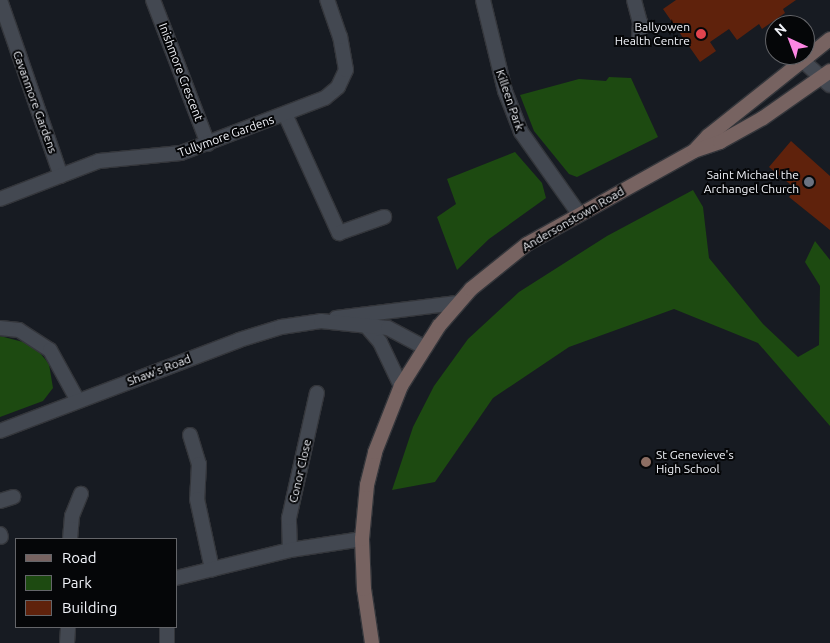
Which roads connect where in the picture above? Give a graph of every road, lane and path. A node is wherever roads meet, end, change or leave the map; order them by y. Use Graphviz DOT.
graph roads {
  1 [pos="0,0"];
  2 [pos="153,0"];
  3 [pos="483,0"];
  4 [pos="634,0"];
  5 [pos="330,1"];
  6 [pos="830,39"];
  7 [pos="639,40"];
  8 [pos="815,51"];
  9 [pos="798,65"];
  10 [pos="808,65"];
  11 [pos="827,79"];
  12 [pos="285,114"];
  13 [pos="208,144"];
  14 [pos="694,151"];
  15 [pos="61,176"];
  16 [pos="0,199"];
  17 [pos="579,214"];
  18 [pos="384,217"];
  19 [pos="457,303"];
  20 [pos="321,321"];
  21 [pos="367,327"];
  22 [pos="0,328"];
  23 [pos="423,346"];
  24 [pos="401,386"];
  25 [pos="317,393"];
  26 [pos="78,401"];
  27 [pos="0,431"];
  28 [pos="190,435"];
  29 [pos="81,494"];
  30 [pos="70,538"];
  31 [pos="362,539"];
  32 [pos="290,550"];
  33 [pos="212,569"];
  34 [pos="178,578"];
  35 [pos="68,628"];
  36 [pos="167,628"];
  37 [pos="67,643"];
  38 [pos="167,643"];
  39 [pos="372,643"];
  1 -- 15 [label="street, Cavanmore Gardens"];
  2 -- 13 [label="street, Inishmore Crescent"];
  3 -- 17 [label="street, Killeen Park"];
  4 -- 7 [label="street"];
  5 -- 12 [label="street, Tullymore Gardens"];
  6 -- 8 [label="main road, Andersonstown Road"];
  9 -- 14 [label="main road, Andersonstown Road"];
  10 -- 11 [label="street"];
  11 -- 14 [label="main road, Andersonstown Road"];
  12 -- 13 [label="street, Tullymore Gardens"];
  12 -- 18 [label="street"];
  13 -- 15 [label="street, Tullymore Gardens"];
  14 -- 17 [label="main road, Andersonstown Road"];
  15 -- 16 [label="street, Tullymore Gardens"];
  17 -- 19 [label="main road, Andersonstown Road"];
  19 -- 20 [label="street, Shaw's Road"];
  19 -- 23 [label="main road, Andersonstown Road"];
  20 -- 21 [label="street, Shaw's Road"];
  20 -- 26 [label="street, Shaw's Road"];
  21 -- 23 [label="street, Shaw's Road"];
  21 -- 24 [label="street"];
  22 -- 26 [label="street"];
  23 -- 24 [label="main road, Andersonstown Road"];
  24 -- 31 [label="main road, Andersonstown Road"];
  25 -- 32 [label="street, Conor Close"];
  26 -- 27 [label="street, Shaw's Road"];
  28 -- 33 [label="street"];
  29 -- 30 [label="street"];
  31 -- 32 [label="street"];
  31 -- 39 [label="main road, Andersonstown Road"];
  32 -- 33 [label="street"];
  33 -- 34 [label="street"];
  35 -- 37 [label="street"];
  36 -- 38 [label="street"];
}
